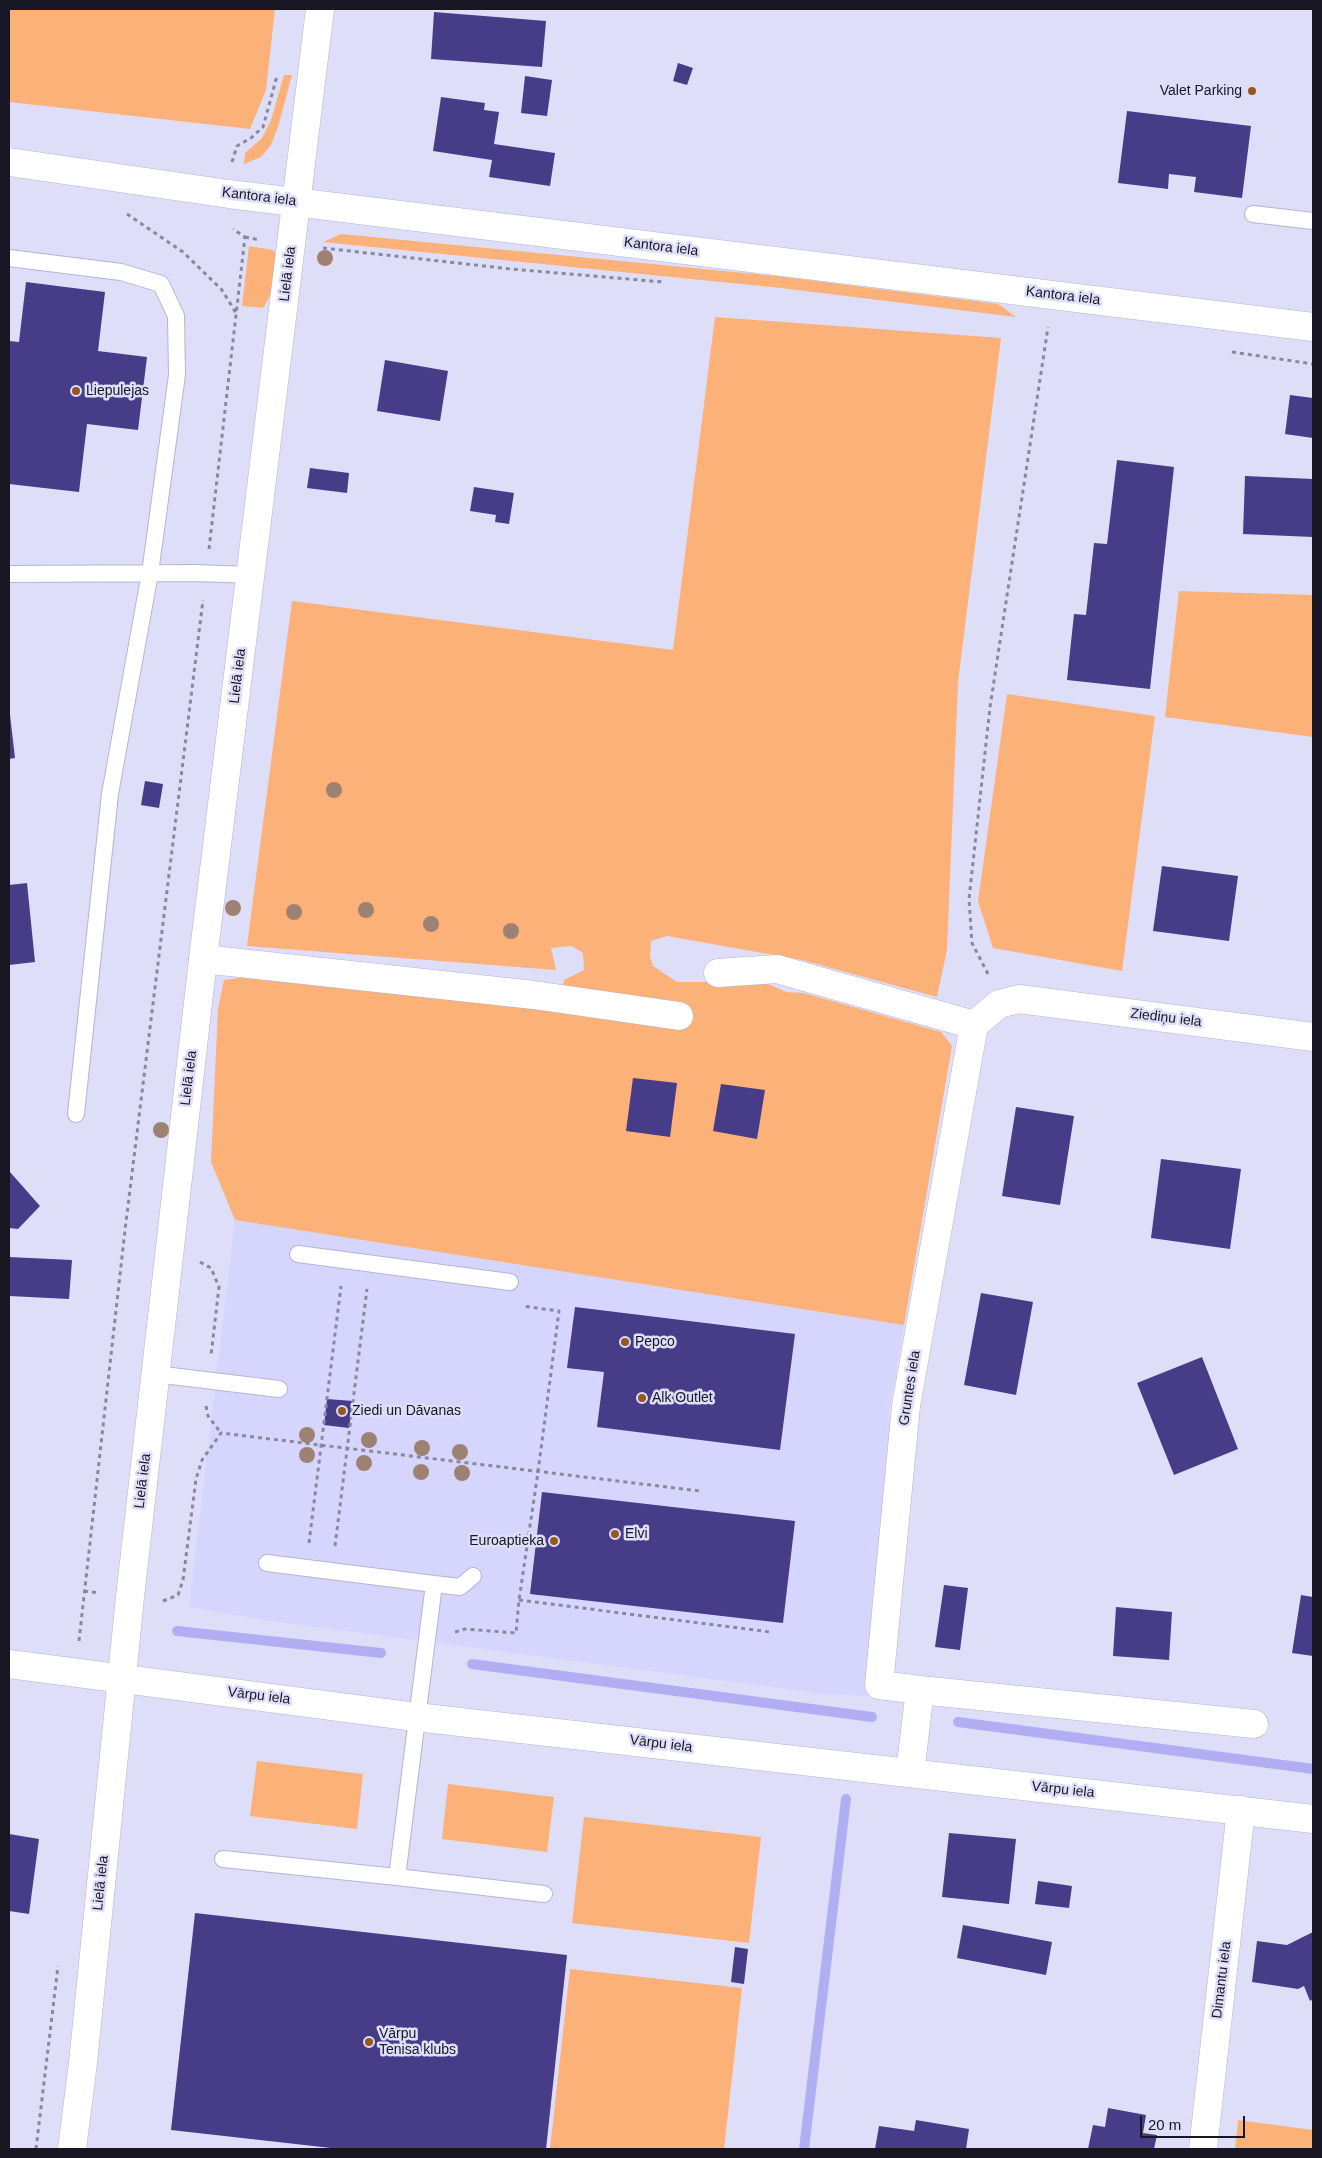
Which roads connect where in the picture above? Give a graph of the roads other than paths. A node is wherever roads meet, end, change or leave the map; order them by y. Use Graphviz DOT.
graph roads {
  1 [pos="320,9"];
  2 [pos="9,162"];
  3 [pos="296,202"];
  4 [pos="1253,214"];
  5 [pos="1313,221"];
  6 [pos="9,258"];
  7 [pos="1313,328"];
  8 [pos="150,573"];
  9 [pos="9,574"];
  10 [pos="251,575"];
  11 [pos="203,959"];
  12 [pos="718,973"];
  13 [pos="679,1016"];
  14 [pos="974,1025"];
  15 [pos="1313,1037"];
  16 [pos="76,1114"];
  17 [pos="298,1254"];
  18 [pos="510,1282"];
  19 [pos="155,1374"];
  20 [pos="279,1389"];
  21 [pos="267,1563"];
  22 [pos="473,1576"];
  23 [pos="434,1584"];
  24 [pos="9,1664"];
  25 [pos="121,1678"];
  26 [pos="920,1690"];
  27 [pos="416,1717"];
  28 [pos="1254,1724"];
  29 [pos="910,1773"];
  30 [pos="1241,1810"];
  31 [pos="1313,1819"];
  32 [pos="223,1859"];
  33 [pos="397,1877"];
  34 [pos="544,1894"];
  35 [pos="72,2149"];
  36 [pos="1204,2149"];
  1 -- 3 [label="street, Lielā iela"];
  2 -- 3 [label="street, Kantora iela"];
  3 -- 7 [label="street, Kantora iela"];
  3 -- 10 [label="street, Lielā iela"];
  4 -- 5 [label="lane"];
  6 -- 8 [label="lane"];
  8 -- 9 [label="lane"];
  8 -- 10 [label="lane"];
  8 -- 16 [label="lane"];
  10 -- 11 [label="street, Lielā iela"];
  11 -- 13 [label="street"];
  11 -- 19 [label="street, Lielā iela"];
  12 -- 14 [label="street"];
  14 -- 15 [label="street, Ziediņu iela"];
  14 -- 26 [label="street, Gruntes iela"];
  17 -- 18 [label="lane"];
  19 -- 20 [label="lane"];
  19 -- 25 [label="street, Lielā iela"];
  21 -- 23 [label="lane"];
  22 -- 23 [label="lane"];
  23 -- 27 [label="lane"];
  24 -- 25 [label="street, Vārpu iela"];
  25 -- 27 [label="street, Vārpu iela"];
  25 -- 35 [label="street, Lielā iela"];
  26 -- 28 [label="street"];
  26 -- 29 [label="street"];
  27 -- 29 [label="street, Vārpu iela"];
  27 -- 33 [label="lane"];
  29 -- 30 [label="street, Vārpu iela"];
  30 -- 31 [label="street, Vārpu iela"];
  30 -- 36 [label="street, Dimantu iela"];
  32 -- 33 [label="lane"];
  33 -- 34 [label="lane"];
}
